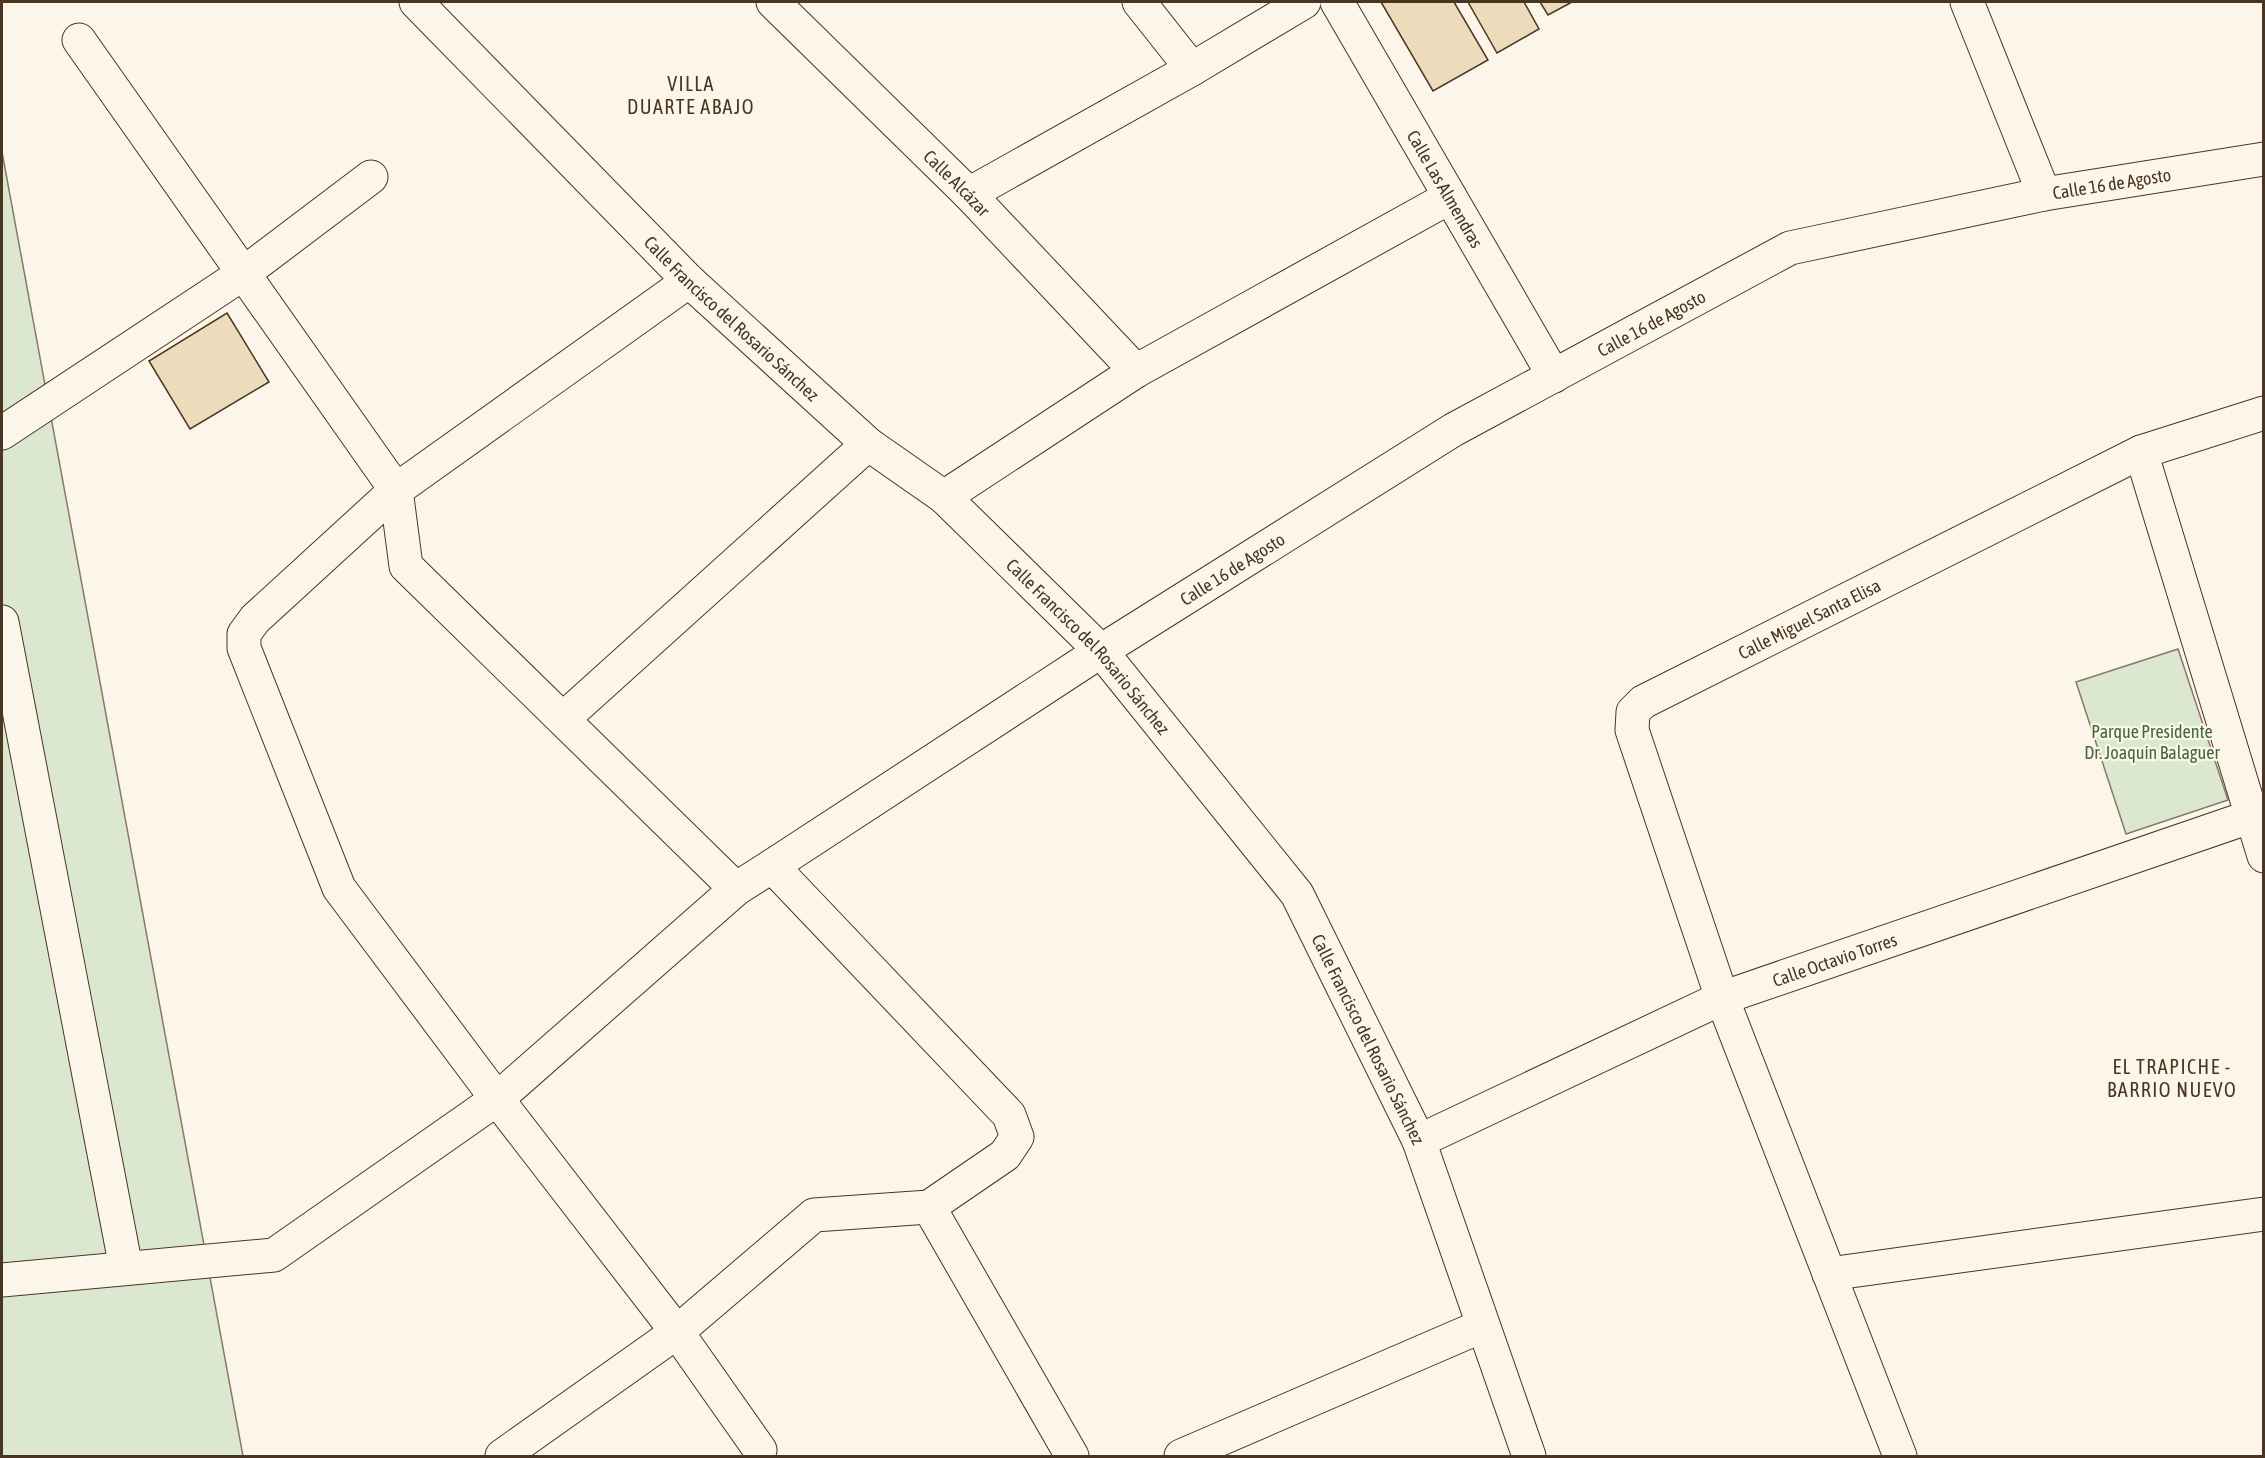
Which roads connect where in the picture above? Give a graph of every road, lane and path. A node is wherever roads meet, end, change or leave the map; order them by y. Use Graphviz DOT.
graph roads {
  1 [pos="416,2"];
  2 [pos="773,2"];
  3 [pos="1139,2"];
  4 [pos="1304,2"];
  5 [pos="1337,2"];
  6 [pos="1967,2"];
  7 [pos="80,40"];
  8 [pos="1192,69"];
  9 [pos="2264,159"];
  10 [pos="372,177"];
  11 [pos="969,194"];
  12 [pos="2044,194"];
  13 [pos="1450,197"];
  14 [pos="244,273"];
  15 [pos="689,281"];
  16 [pos="1136,371"];
  17 [pos="1554,376"];
  18 [pos="2264,413"];
  19 [pos="2,433"];
  20 [pos="868,444"];
  21 [pos="2140,452"];
  22 [pos="396,490"];
  23 [pos="944,497"];
  24 [pos="2,622"];
  25 [pos="1101,651"];
  26 [pos="563,719"];
  27 [pos="2257,814"];
  28 [pos="2264,856"];
  29 [pos="772,866"];
  30 [pos="736,890"];
  31 [pos="1722,998"];
  32 [pos="497,1099"];
  33 [pos="1419,1140"];
  34 [pos="928,1207"];
  35 [pos="2264,1214"];
  36 [pos="126,1268"];
  37 [pos="1829,1274"];
  38 [pos="2,1280"];
  39 [pos="1482,1326"];
  40 [pos="677,1332"];
  41 [pos="760,1450"];
  42 [pos="502,1456"];
  43 [pos="1072,1456"];
  44 [pos="1181,1456"];
  45 [pos="1529,1456"];
  46 [pos="1900,1456"];
  1 -- 15 [label="street, Calle Francisco del Rosario Sánchez"];
  2 -- 11 [label="street, Calle Alcázar"];
  3 -- 8 [label="street"];
  4 -- 8 [label="street"];
  5 -- 13 [label="street, Calle Las Almendras"];
  6 -- 12 [label="street"];
  7 -- 14 [label="street"];
  8 -- 11 [label="street"];
  9 -- 12 [label="street, Calle 16 de Agosto"];
  10 -- 14 [label="street"];
  11 -- 16 [label="street, Calle Alcázar"];
  12 -- 17 [label="street, Calle 16 de Agosto"];
  13 -- 16 [label="street"];
  13 -- 17 [label="street, Calle Las Almendras"];
  14 -- 19 [label="street"];
  14 -- 22 [label="street"];
  15 -- 20 [label="street, Calle Francisco del Rosario Sánchez"];
  15 -- 22 [label="street"];
  16 -- 23 [label="street"];
  17 -- 25 [label="street, Calle 16 de Agosto"];
  18 -- 21 [label="street, Calle Miguel Santa Elisa"];
  20 -- 23 [label="street, Calle Francisco del Rosario Sánchez"];
  20 -- 26 [label="street"];
  21 -- 27 [label="street"];
  21 -- 31 [label="street, Calle Miguel Santa Elisa"];
  22 -- 26 [label="street"];
  22 -- 32 [label="street"];
  23 -- 25 [label="street, Calle Francisco del Rosario Sánchez"];
  24 -- 36 [label="street"];
  25 -- 29 [label="street, Calle 16 de Agosto"];
  25 -- 33 [label="street, Calle Francisco del Rosario Sánchez"];
  26 -- 30 [label="street"];
  27 -- 28 [label="street"];
  27 -- 31 [label="street, Calle Octavio Torres"];
  29 -- 30 [label="street, Calle 16 de Agosto"];
  29 -- 34 [label="street"];
  30 -- 32 [label="street, Calle 16 de Agosto"];
  31 -- 33 [label="street, Calle Octavio Torres"];
  31 -- 37 [label="street"];
  32 -- 36 [label="street, Calle 16 de Agosto"];
  32 -- 40 [label="street"];
  33 -- 39 [label="street, Calle Francisco del Rosario Sánchez"];
  34 -- 40 [label="street"];
  34 -- 43 [label="street"];
  35 -- 37 [label="street"];
  36 -- 38 [label="street, Calle 16 de Agosto"];
  37 -- 46 [label="street"];
  39 -- 44 [label="street"];
  39 -- 45 [label="street, Calle Francisco del Rosario Sánchez"];
  40 -- 41 [label="street"];
  40 -- 42 [label="street"];
}
